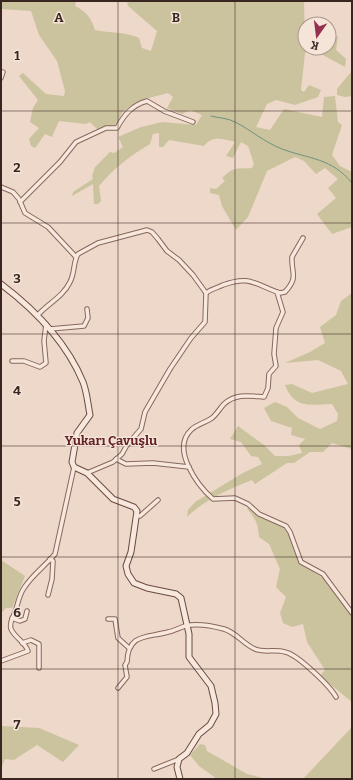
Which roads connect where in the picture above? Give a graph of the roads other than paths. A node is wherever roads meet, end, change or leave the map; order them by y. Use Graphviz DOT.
graph roads {
  1 [pos="3,72"];
  2 [pos="1,78"];
  3 [pos="193,122"];
  4 [pos="1,187"];
  5 [pos="20,202"];
  6 [pos="303,238"];
  7 [pos="76,257"];
  8 [pos="1,284"];
  9 [pos="278,292"];
  10 [pos="206,294"];
  11 [pos="87,310"];
  12 [pos="37,316"];
  13 [pos="46,324"];
  14 [pos="50,329"];
  15 [pos="12,361"];
  16 [pos="116,459"];
  17 [pos="74,467"];
  18 [pos="189,467"];
  19 [pos="87,473"];
  20 [pos="158,500"];
  21 [pos="136,516"];
  22 [pos="50,559"];
  23 [pos="48,596"];
  24 [pos="27,611"];
  25 [pos="352,613"];
  26 [pos="12,618"];
  27 [pos="108,619"];
  28 [pos="186,626"];
  29 [pos="22,643"];
  30 [pos="129,648"];
  31 [pos="1,662"];
  32 [pos="38,668"];
  33 [pos="118,688"];
  34 [pos="336,697"];
  35 [pos="179,759"];
  36 [pos="154,769"];
  37 [pos="180,779"];
  1 -- 2 [label="street"];
  3 -- 5 [label="street"];
  4 -- 5 [label="street"];
  5 -- 7 [label="street"];
  6 -- 9 [label="street"];
  7 -- 10 [label="street"];
  7 -- 12 [label="street"];
  8 -- 12 [label="street"];
  9 -- 10 [label="street"];
  9 -- 18 [label="street"];
  10 -- 16 [label="street"];
  11 -- 14 [label="street"];
  12 -- 13 [label="street"];
  13 -- 14 [label="street"];
  13 -- 15 [label="street"];
  14 -- 17 [label="street"];
  16 -- 18 [label="street"];
  16 -- 19 [label="street"];
  17 -- 19 [label="street"];
  17 -- 22 [label="street"];
  18 -- 25 [label="street"];
  19 -- 21 [label="street"];
  20 -- 21 [label="street"];
  21 -- 28 [label="street"];
  22 -- 23 [label="street"];
  22 -- 26 [label="street"];
  24 -- 26 [label="street"];
  26 -- 29 [label="street"];
  27 -- 30 [label="street"];
  28 -- 30 [label="street"];
  28 -- 34 [label="street"];
  28 -- 35 [label="street"];
  29 -- 31 [label="street"];
  29 -- 32 [label="street"];
  30 -- 33 [label="street"];
  35 -- 36 [label="street"];
  35 -- 37 [label="street"];
}
